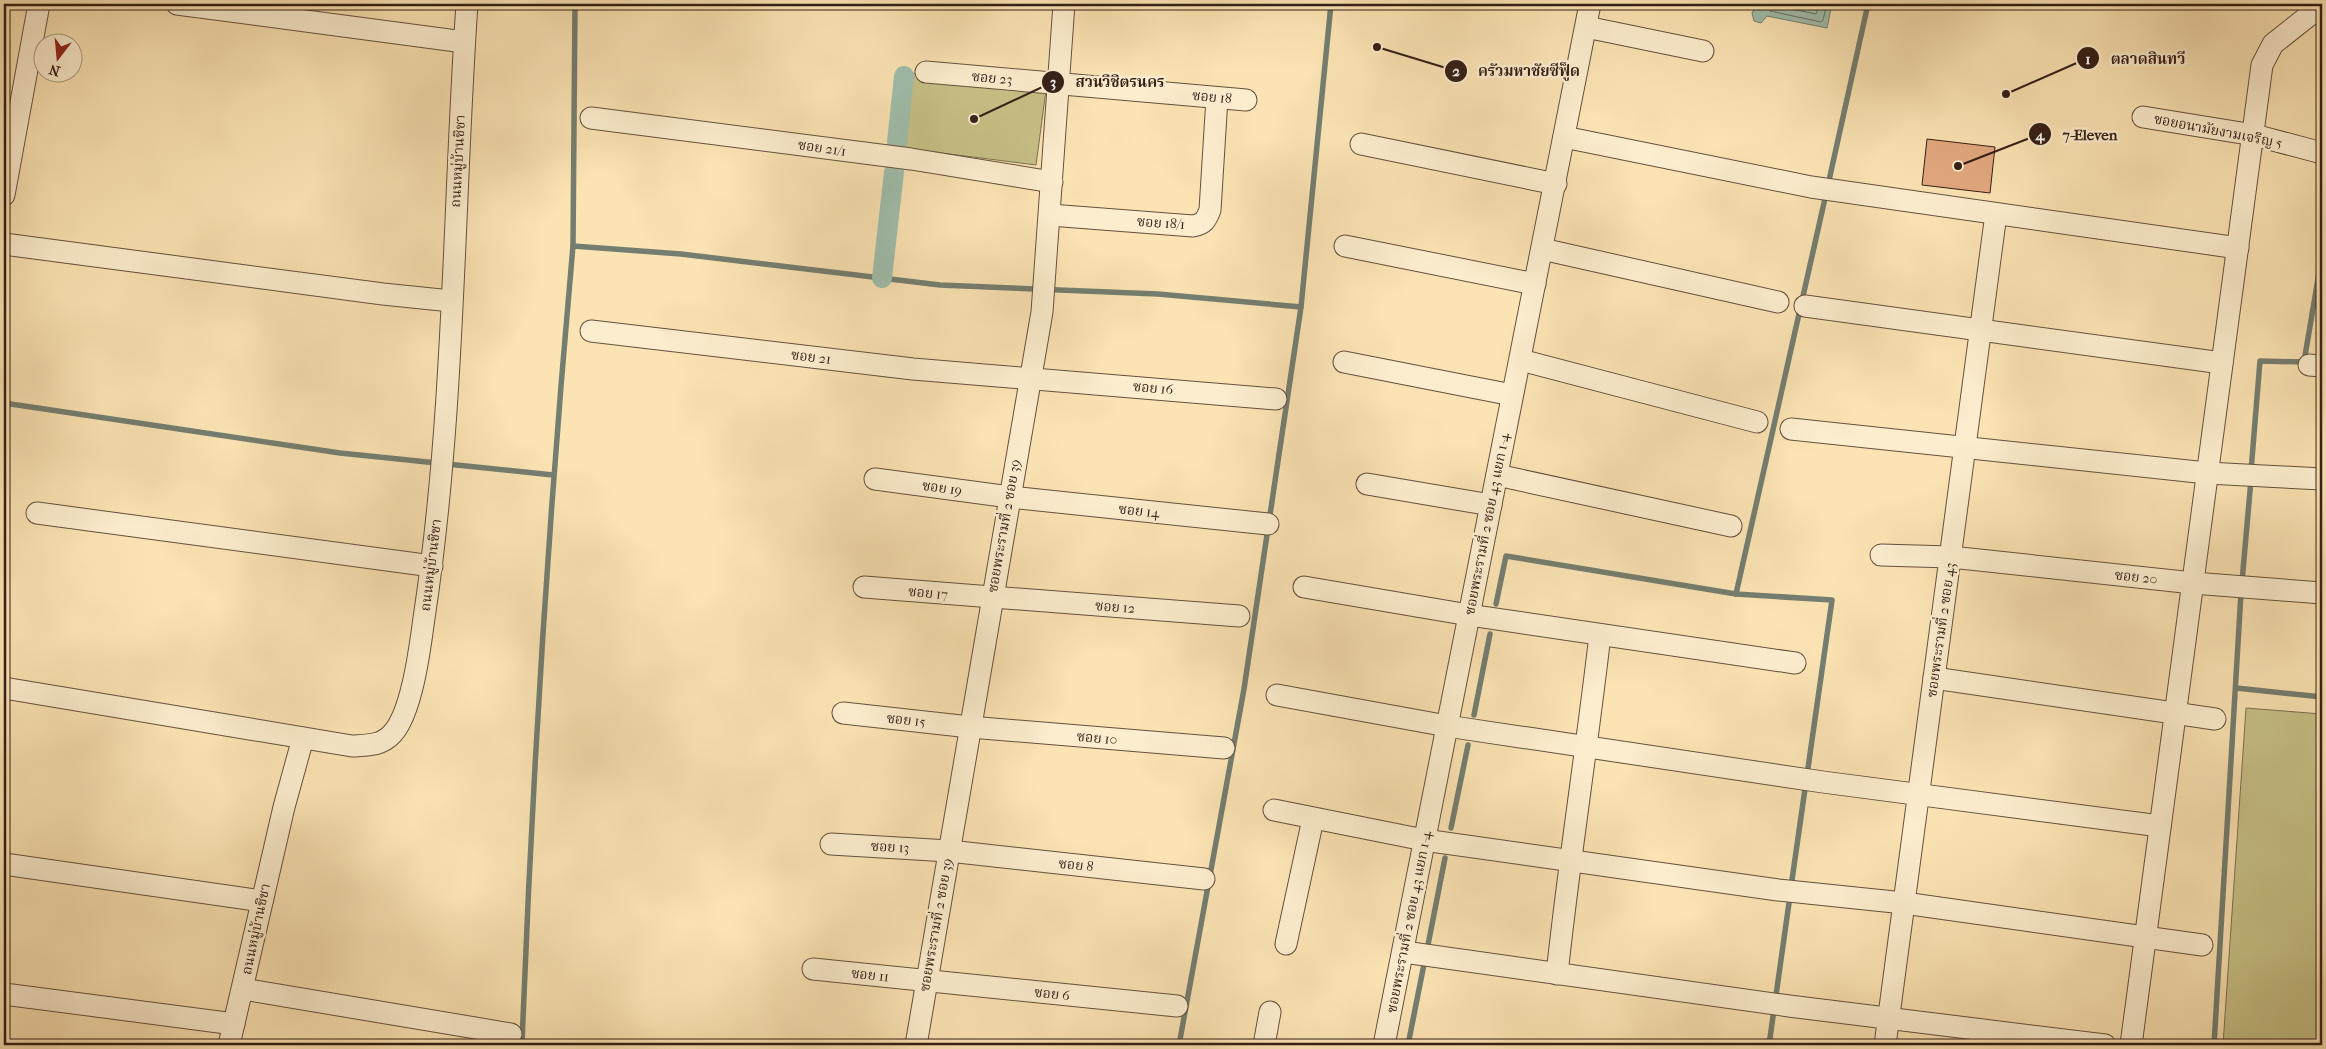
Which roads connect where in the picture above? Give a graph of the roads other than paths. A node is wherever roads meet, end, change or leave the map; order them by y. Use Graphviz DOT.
graph roads {
  1 [pos="39,4"];
  2 [pos="177,4"];
  3 [pos="466,4"];
  4 [pos="1064,4"];
  5 [pos="1590,4"];
  6 [pos="2321,4"];
  7 [pos="1586,27"];
  8 [pos="464,42"];
  9 [pos="1703,51"];
  10 [pos="926,72"];
  11 [pos="1057,84"];
  12 [pos="1217,98"];
  13 [pos="1246,100"];
  14 [pos="2143,117"];
  15 [pos="591,118"];
  16 [pos="2254,135"];
  17 [pos="1564,137"];
  18 [pos="1362,144"];
  19 [pos="2317,152"];
  20 [pos="1052,182"];
  21 [pos="1556,184"];
  22 [pos="4,195"];
  23 [pos="1996,214"];
  24 [pos="1050,215"];
  25 [pos="4,244"];
  26 [pos="1345,246"];
  27 [pos="2238,248"];
  28 [pos="1542,249"];
  29 [pos="1535,284"];
  30 [pos="451,301"];
  31 [pos="1778,302"];
  32 [pos="1805,306"];
  33 [pos="1981,330"];
  34 [pos="591,331"];
  35 [pos="1520,360"];
  36 [pos="1344,362"];
  37 [pos="2222,363"];
  38 [pos="1030,378"];
  39 [pos="1512,395"];
  40 [pos="1276,399"];
  41 [pos="1757,422"];
  42 [pos="1791,429"];
  43 [pos="1965,446"];
  44 [pos="2207,473"];
  45 [pos="1497,474"];
  46 [pos="875,479"];
  47 [pos="2322,479"];
  48 [pos="1367,484"];
  49 [pos="1010,497"];
  50 [pos="1490,505"];
  51 [pos="37,513"];
  52 [pos="1268,524"];
  53 [pos="1732,526"];
  54 [pos="1881,554"];
  55 [pos="1951,557"];
  56 [pos="432,566"];
  57 [pos="2192,584"];
  58 [pos="864,587"];
  59 [pos="1304,587"];
  60 [pos="2322,593"];
  61 [pos="992,598"];
  62 [pos="1469,615"];
  63 [pos="1238,616"];
  64 [pos="1600,635"];
  65 [pos="1795,663"];
  66 [pos="1934,678"];
  67 [pos="4,688"];
  68 [pos="1277,695"];
  69 [pos="843,713"];
  70 [pos="2175,714"];
  71 [pos="2216,719"];
  72 [pos="1447,726"];
  73 [pos="970,727"];
  74 [pos="303,738"];
  75 [pos="1587,747"];
  76 [pos="1224,748"];
  77 [pos="1919,793"];
  78 [pos="1274,810"];
  79 [pos="1313,819"];
  80 [pos="2160,826"];
  81 [pos="1424,840"];
  82 [pos="831,844"];
  83 [pos="949,851"];
  84 [pos="1570,860"];
  85 [pos="4,864"];
  86 [pos="1204,879"];
  87 [pos="262,902"];
  88 [pos="1904,903"];
  89 [pos="2145,939"];
  90 [pos="1286,944"];
  91 [pos="2202,945"];
  92 [pos="1404,952"];
  93 [pos="813,969"];
  94 [pos="1556,974"];
  95 [pos="926,981"];
  96 [pos="244,989"];
  97 [pos="4,994"];
  98 [pos="1177,1006"];
  99 [pos="1270,1012"];
  100 [pos="1889,1018"];
  101 [pos="234,1024"];
  102 [pos="510,1034"];
  103 [pos="229,1045"];
  104 [pos="916,1045"];
  105 [pos="1264,1045"];
  106 [pos="1384,1045"];
  107 [pos="1886,1045"];
  108 [pos="2105,1045"];
  109 [pos="2131,1045"];
  1 -- 22 [label="street"];
  2 -- 8 [label="street"];
  3 -- 8 [label="street, ถนนหมู่บ้านชิชา"];
  4 -- 11 [label="street, ซอยพระรามที่ 2 ซอย 39"];
  5 -- 7 [label="street, ซอยพระรามที่ 2 ซอย 43 แยก 1-4"];
  6 -- 16 [label="street"];
  7 -- 9 [label="street"];
  7 -- 17 [label="street, ซอยพระรามที่ 2 ซอย 43 แยก 1-4"];
  8 -- 30 [label="street, ถนนหมู่บ้านชิชา"];
  10 -- 11 [label="street, ซอย 23"];
  11 -- 12 [label="street, ซอย 18"];
  11 -- 20 [label="street, ซอยพระรามที่ 2 ซอย 39"];
  12 -- 13 [label="street, ซอย 18"];
  12 -- 24 [label="street, ซอย 18/1"];
  14 -- 16 [label="street, ซอยอนามัยงามเจริญ 5"];
  15 -- 20 [label="street, ซอย 21/1"];
  16 -- 19 [label="street, ซอยอนามัยงามเจริญ 5"];
  16 -- 27 [label="street"];
  17 -- 21 [label="street, ซอยพระรามที่ 2 ซอย 43 แยก 1-4"];
  17 -- 23 [label="street"];
  18 -- 21 [label="street"];
  20 -- 24 [label="street, ซอยพระรามที่ 2 ซอย 39"];
  21 -- 28 [label="street, ซอยพระรามที่ 2 ซอย 43 แยก 1-4"];
  23 -- 27 [label="street"];
  23 -- 33 [label="street, ซอยพระรามที่ 2 ซอย 43"];
  24 -- 38 [label="street, ซอยพระรามที่ 2 ซอย 39"];
  25 -- 30 [label="street"];
  26 -- 29 [label="street"];
  27 -- 37 [label="street"];
  28 -- 29 [label="street, ซอยพระรามที่ 2 ซอย 43 แยก 1-4"];
  28 -- 31 [label="street"];
  29 -- 35 [label="street, ซอยพระรามที่ 2 ซอย 43 แยก 1-4"];
  30 -- 56 [label="street, ถนนหมู่บ้านชิชา"];
  32 -- 33 [label="street"];
  33 -- 37 [label="street"];
  33 -- 43 [label="street, ซอยพระรามที่ 2 ซอย 43"];
  34 -- 38 [label="street, ซอย 21"];
  35 -- 39 [label="street, ซอยพระรามที่ 2 ซอย 43 แยก 1-4"];
  35 -- 41 [label="street"];
  36 -- 39 [label="street"];
  37 -- 44 [label="street"];
  38 -- 40 [label="street, ซอย 16"];
  38 -- 49 [label="street, ซอยพระรามที่ 2 ซอย 39"];
  39 -- 45 [label="street, ซอยพระรามที่ 2 ซอย 43 แยก 1-4"];
  42 -- 43 [label="street"];
  43 -- 44 [label="street"];
  43 -- 55 [label="street, ซอยพระรามที่ 2 ซอย 43"];
  44 -- 47 [label="street"];
  44 -- 57 [label="street"];
  45 -- 50 [label="street, ซอยพระรามที่ 2 ซอย 43 แยก 1-4"];
  45 -- 53 [label="street"];
  46 -- 49 [label="street, ซอย 19"];
  48 -- 50 [label="street"];
  49 -- 52 [label="street, ซอย 14"];
  49 -- 61 [label="street, ซอยพระรามที่ 2 ซอย 39"];
  50 -- 62 [label="street, ซอยพระรามที่ 2 ซอย 43 แยก 1-4"];
  51 -- 56 [label="street"];
  54 -- 55 [label="street, ซอย 20"];
  55 -- 57 [label="street, ซอย 20"];
  55 -- 66 [label="street, ซอยพระรามที่ 2 ซอย 43"];
  56 -- 74 [label="street, ถนนหมู่บ้านชิชา"];
  57 -- 60 [label="street, ซอย 20"];
  57 -- 70 [label="street"];
  58 -- 61 [label="street, ซอย 17"];
  59 -- 62 [label="street"];
  61 -- 63 [label="street, ซอย 12"];
  61 -- 73 [label="street, ซอยพระรามที่ 2 ซอย 39"];
  62 -- 64 [label="street"];
  62 -- 72 [label="street, ซอยพระรามที่ 2 ซอย 43 แยก 1-4"];
  64 -- 65 [label="street"];
  64 -- 75 [label="street"];
  66 -- 70 [label="street"];
  66 -- 77 [label="street, ซอยพระรามที่ 2 ซอย 43"];
  67 -- 74 [label="street"];
  68 -- 72 [label="street"];
  69 -- 73 [label="street, ซอย 15"];
  70 -- 71 [label="street"];
  70 -- 80 [label="street"];
  72 -- 75 [label="street"];
  72 -- 81 [label="street, ซอยพระรามที่ 2 ซอย 43 แยก 1-4"];
  73 -- 76 [label="street, ซอย 10"];
  73 -- 83 [label="street, ซอยพระรามที่ 2 ซอย 39"];
  74 -- 87 [label="street, ถนนหมู่บ้านชิชา"];
  75 -- 77 [label="street"];
  75 -- 84 [label="street"];
  77 -- 80 [label="street"];
  77 -- 88 [label="street, ซอยพระรามที่ 2 ซอย 43"];
  78 -- 79 [label="street"];
  79 -- 81 [label="street"];
  79 -- 90 [label="street"];
  80 -- 89 [label="street"];
  81 -- 84 [label="street"];
  81 -- 92 [label="street, ซอยพระรามที่ 2 ซอย 43 แยก 1-4"];
  82 -- 83 [label="street, ซอย 13"];
  83 -- 86 [label="street, ซอย 8"];
  83 -- 95 [label="street, ซอยพระรามที่ 2 ซอย 39"];
  84 -- 88 [label="street"];
  84 -- 94 [label="street"];
  85 -- 87 [label="street"];
  87 -- 96 [label="street, ถนนหมู่บ้านชิชา"];
  88 -- 89 [label="street"];
  88 -- 100 [label="street, ซอยพระรามที่ 2 ซอย 43"];
  89 -- 91 [label="street"];
  89 -- 109 [label="street"];
  92 -- 94 [label="street"];
  92 -- 106 [label="street, ซอยพระรามที่ 2 ซอย 43 แยก 1-4"];
  93 -- 95 [label="street, ซอย 11"];
  94 -- 100 [label="street"];
  95 -- 98 [label="street, ซอย 6"];
  95 -- 104 [label="street, ซอยพระรามที่ 2 ซอย 39"];
  96 -- 101 [label="street, ถนนหมู่บ้านชิชา"];
  96 -- 102 [label="street"];
  97 -- 101 [label="street"];
  99 -- 105 [label="street"];
  100 -- 107 [label="street, ซอยพระรามที่ 2 ซอย 43"];
  100 -- 108 [label="street"];
  101 -- 103 [label="street, ถนนหมู่บ้านชิชา"];
}
